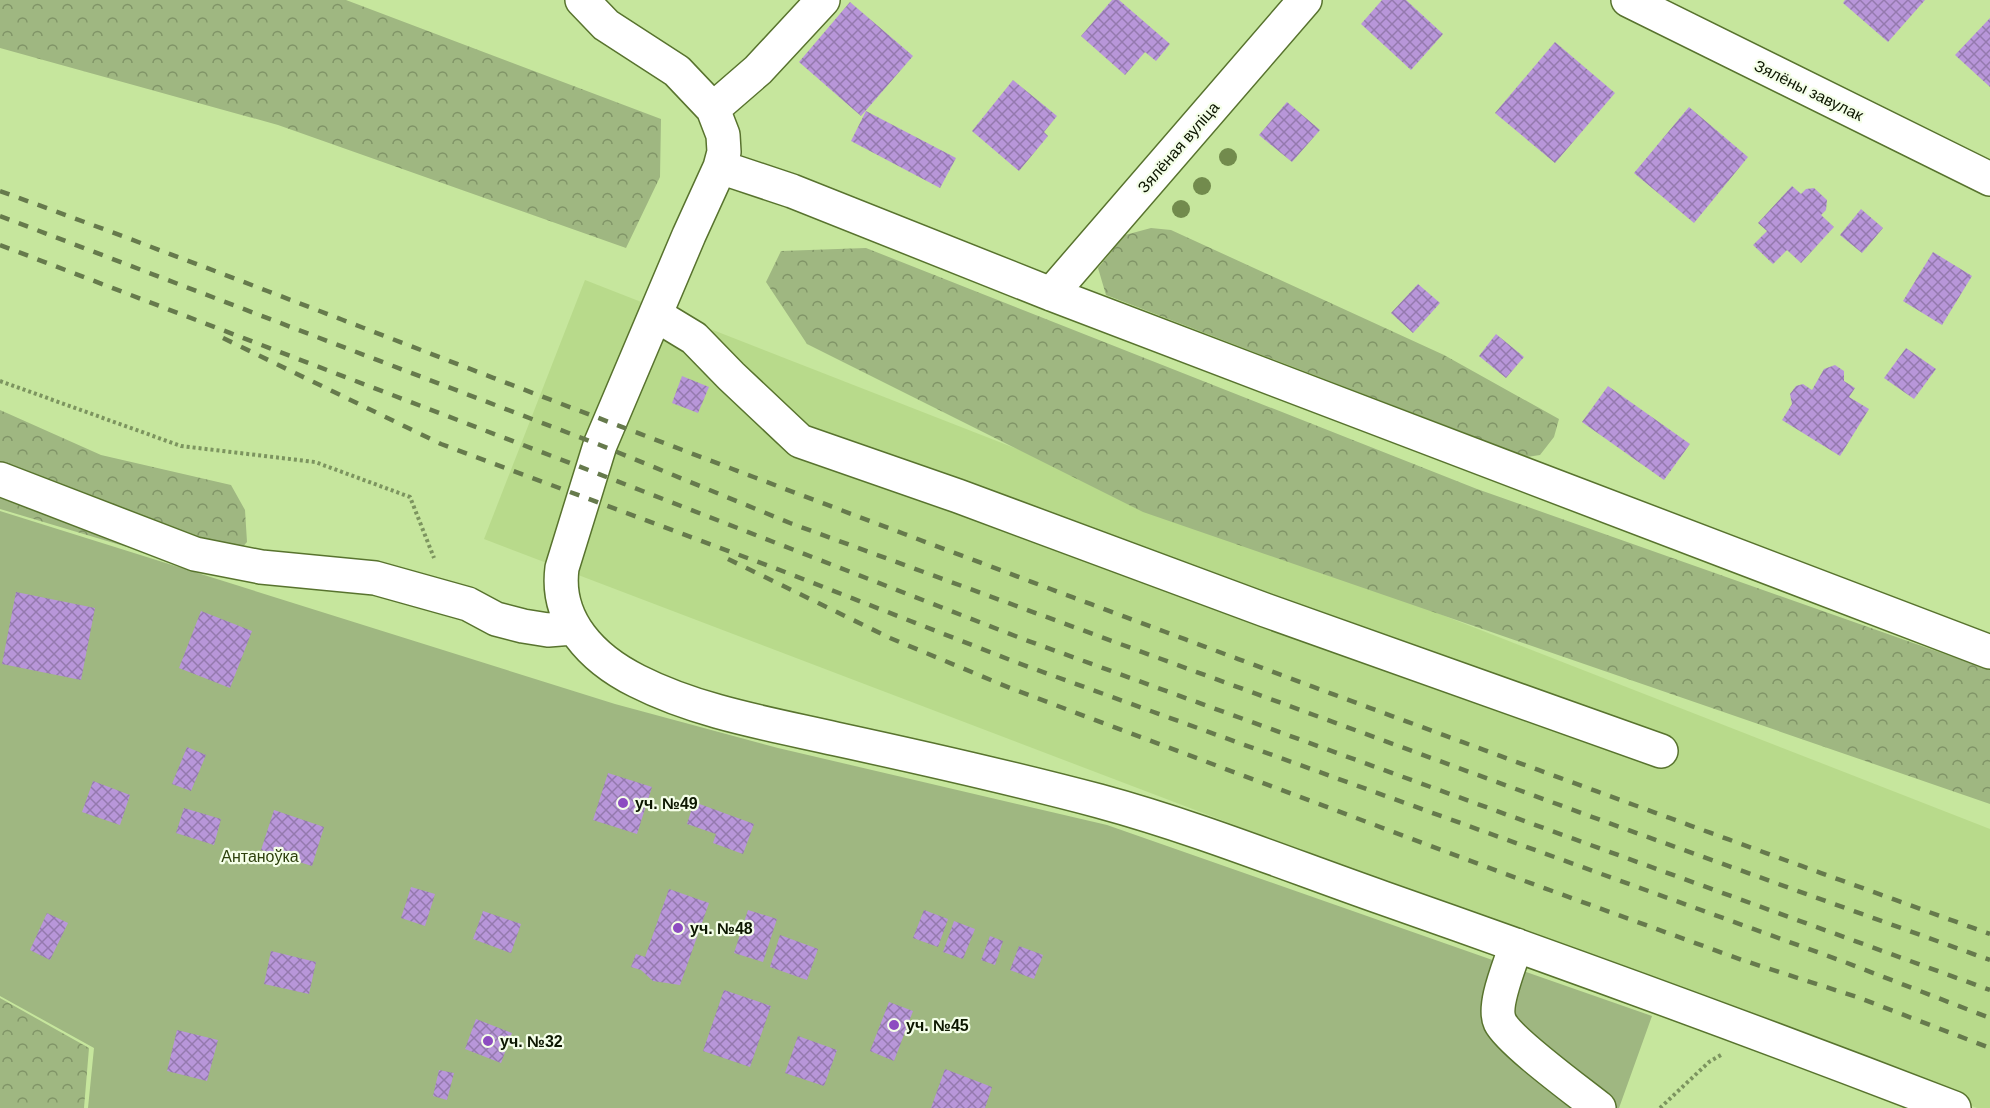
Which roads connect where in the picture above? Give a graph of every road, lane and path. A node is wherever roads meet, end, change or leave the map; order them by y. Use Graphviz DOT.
graph roads {
  1 [pos="582,0"];
  2 [pos="823,0"];
  3 [pos="1305,0"];
  4 [pos="1628,0"];
  5 [pos="713,109"];
  6 [pos="720,167"];
  7 [pos="1990,179"];
  8 [pos="1051,294"];
  9 [pos="657,315"];
  10 [pos="0,381"];
  11 [pos="0,479"];
  12 [pos="435,562"];
  13 [pos="573,628"];
  14 [pos="1990,652"];
  15 [pos="1662,751"];
  16 [pos="1516,945"];
  17 [pos="1758,1034"];
  18 [pos="1599,1108"];
  19 [pos="1660,1108"];
  20 [pos="1954,1108"];
  1 -- 5 [label="street"];
  2 -- 5 [label="street"];
  3 -- 8 [label="street, Зялёная вуліца"];
  4 -- 7 [label="street, Зялёны завулак"];
  5 -- 6 [label="street"];
  6 -- 8 [label="street"];
  6 -- 9 [label="street"];
  8 -- 14 [label="street"];
  9 -- 13 [label="street"];
  9 -- 15 [label="street"];
  10 -- 12 [label="path"];
  11 -- 13 [label="street"];
  13 -- 16 [label="street"];
  16 -- 17 [label="street"];
  16 -- 18 [label="street"];
  17 -- 19 [label="path"];
  17 -- 20 [label="street"];
}
